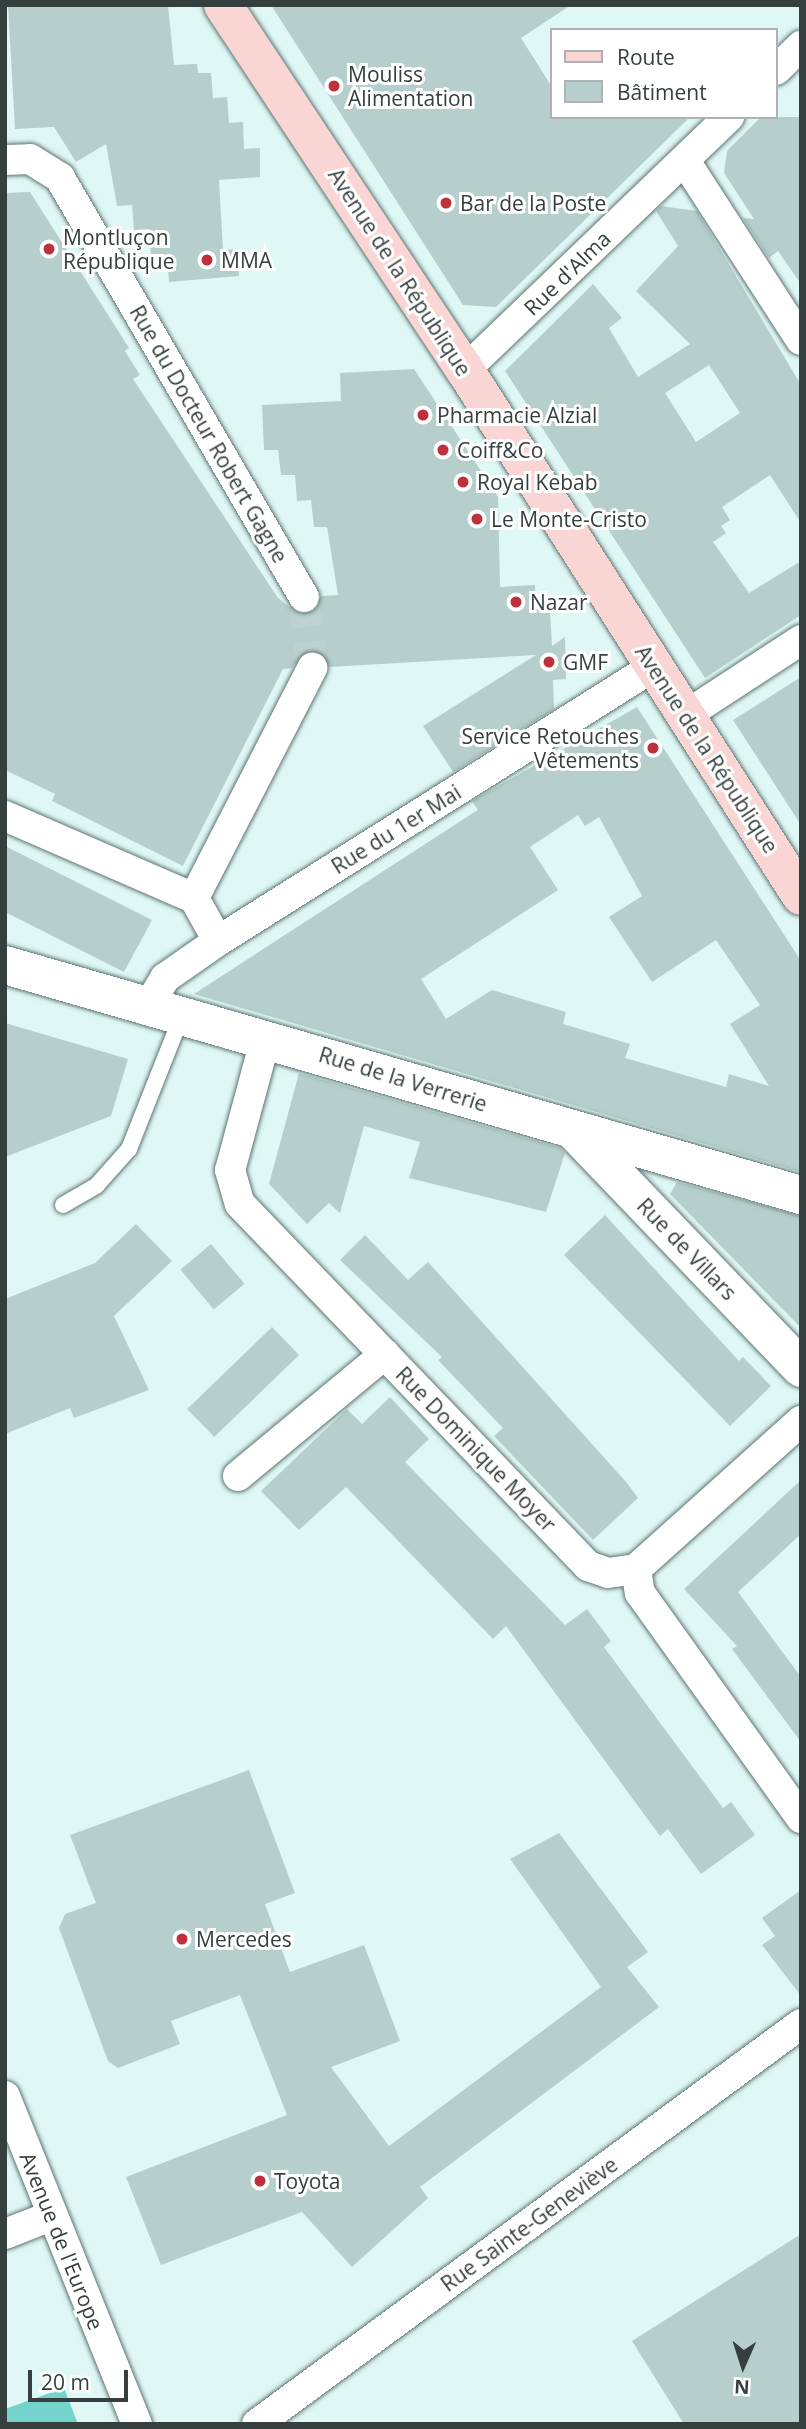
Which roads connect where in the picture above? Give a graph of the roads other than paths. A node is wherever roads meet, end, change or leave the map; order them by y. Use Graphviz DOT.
graph roads {
  1 [pos="223,5"];
  2 [pos="801,46"];
  3 [pos="778,68"];
  4 [pos="727,119"];
  5 [pos="5,160"];
  6 [pos="685,161"];
  7 [pos="801,340"];
  8 [pos="465,370"];
  9 [pos="304,597"];
  10 [pos="801,640"];
  11 [pos="653,667"];
  12 [pos="312,668"];
  13 [pos="686,715"];
  14 [pos="5,816"];
  15 [pos="801,895"];
  16 [pos="194,898"];
  17 [pos="218,941"];
  18 [pos="5,965"];
  19 [pos="167,1008"];
  20 [pos="266,1037"];
  21 [pos="573,1130"];
  22 [pos="801,1195"];
  23 [pos="63,1205"];
  24 [pos="385,1354"];
  25 [pos="801,1368"];
  26 [pos="801,1421"];
  27 [pos="238,1476"];
  28 [pos="636,1569"];
  29 [pos="801,1818"];
  30 [pos="801,2024"];
  31 [pos="5,2096"];
  32 [pos="51,2216"];
  33 [pos="5,2234"];
  34 [pos="137,2424"];
  35 [pos="257,2424"];
  1 -- 8 [label="main road, Avenue de la République"];
  2 -- 3 [label="street"];
  4 -- 6 [label="street, Rue d'Alma"];
  5 -- 9 [label="street, Rue du Docteur Robert Gagne"];
  6 -- 7 [label="street"];
  6 -- 8 [label="street, Rue d'Alma"];
  8 -- 11 [label="main road, Avenue de la République"];
  10 -- 13 [label="street"];
  11 -- 13 [label="main road, Avenue de la République"];
  11 -- 17 [label="street, Rue du 1er Mai"];
  12 -- 16 [label="street"];
  13 -- 15 [label="main road, Avenue de la République"];
  14 -- 16 [label="street"];
  16 -- 17 [label="street"];
  17 -- 19 [label="street, Rue du 1er Mai"];
  18 -- 19 [label="main road, Rue de la Verrerie"];
  19 -- 20 [label="main road, Rue de la Verrerie"];
  19 -- 23 [label="lane"];
  20 -- 21 [label="main road, Rue de la Verrerie"];
  20 -- 24 [label="street, Rue Dominique Moyer"];
  21 -- 22 [label="main road, Rue de la Verrerie"];
  21 -- 25 [label="main road, Rue de Villars"];
  24 -- 27 [label="street"];
  24 -- 28 [label="street, Rue Dominique Moyer"];
  26 -- 28 [label="street"];
  28 -- 29 [label="street"];
  30 -- 35 [label="street, Rue Sainte-Geneviève"];
  31 -- 32 [label="street, Avenue de l'Europe"];
  32 -- 33 [label="street"];
  32 -- 34 [label="street, Avenue de l'Europe"];
}
